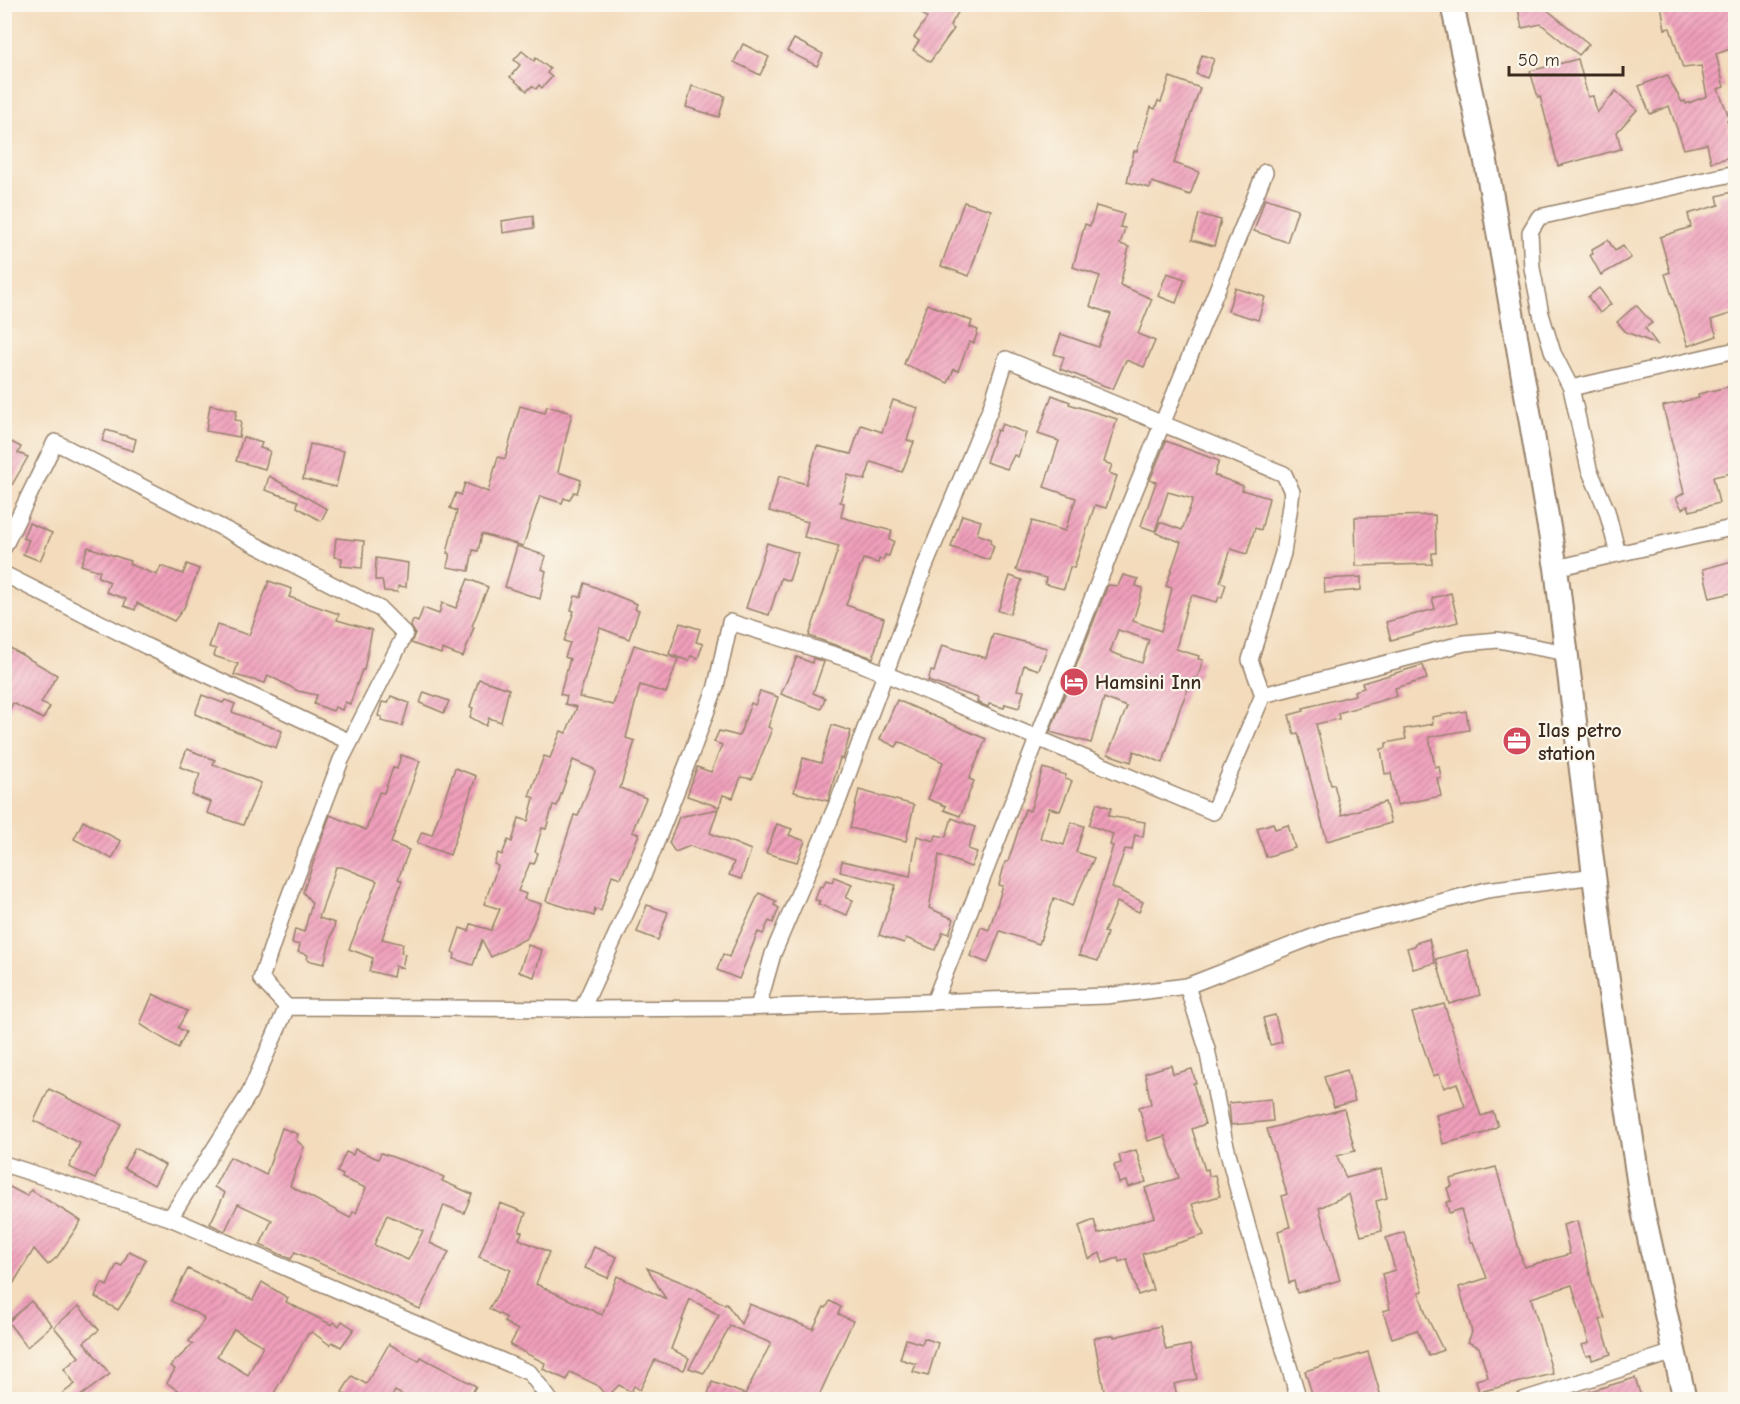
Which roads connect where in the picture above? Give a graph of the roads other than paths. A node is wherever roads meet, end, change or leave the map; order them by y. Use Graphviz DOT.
graph roads {
  1 [pos="1452,4"];
  2 [pos="1265,172"];
  3 [pos="1736,173"];
  4 [pos="1736,350"];
  5 [pos="1571,388"];
  6 [pos="1163,424"];
  7 [pos="1736,527"];
  8 [pos="4,547"];
  9 [pos="1618,554"];
  10 [pos="1556,568"];
  11 [pos="4,574"];
  12 [pos="1567,653"];
  13 [pos="887,675"];
  14 [pos="1263,695"];
  15 [pos="1038,739"];
  16 [pos="350,742"];
  17 [pos="1594,876"];
  18 [pos="1187,986"];
  19 [pos="934,1002"];
  20 [pos="287,1007"];
  21 [pos="758,1007"];
  22 [pos="582,1010"];
  23 [pos="4,1164"];
  24 [pos="170,1218"];
  25 [pos="1674,1352"];
  26 [pos="550,1400"];
  27 [pos="1299,1400"];
  28 [pos="1523,1400"];
  29 [pos="1685,1400"];
  1 -- 10 [label="highway"];
  2 -- 6 [label="street"];
  3 -- 5 [label="street"];
  4 -- 5 [label="street"];
  5 -- 9 [label="street"];
  6 -- 13 [label="street"];
  6 -- 14 [label="street"];
  6 -- 15 [label="street"];
  7 -- 9 [label="street"];
  8 -- 16 [label="street"];
  9 -- 10 [label="street"];
  10 -- 12 [label="highway"];
  11 -- 16 [label="street"];
  12 -- 14 [label="street"];
  12 -- 17 [label="highway"];
  13 -- 15 [label="street"];
  13 -- 21 [label="street"];
  13 -- 22 [label="street"];
  14 -- 15 [label="street"];
  15 -- 19 [label="street"];
  16 -- 20 [label="street"];
  17 -- 18 [label="street"];
  17 -- 25 [label="highway"];
  18 -- 19 [label="street"];
  18 -- 27 [label="street"];
  19 -- 21 [label="street"];
  20 -- 22 [label="street"];
  20 -- 24 [label="street"];
  21 -- 22 [label="street"];
  23 -- 24 [label="street"];
  24 -- 26 [label="street"];
  25 -- 28 [label="street"];
  25 -- 29 [label="highway"];
}
